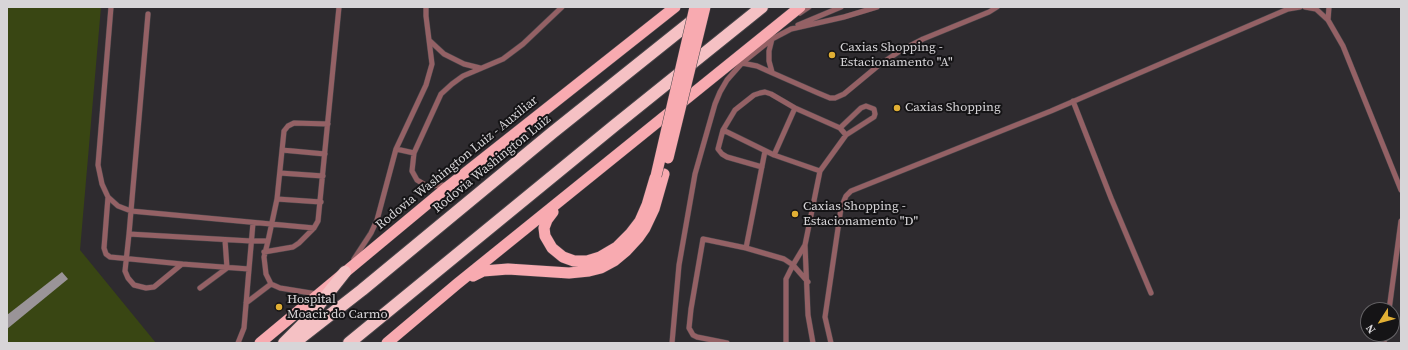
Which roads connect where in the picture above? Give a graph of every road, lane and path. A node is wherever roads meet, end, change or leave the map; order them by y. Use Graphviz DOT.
graph roads {
  1 [pos="110,7"];
  2 [pos="339,7"];
  3 [pos="426,7"];
  4 [pos="562,7"];
  5 [pos="675,7"];
  6 [pos="696,7"];
  7 [pos="705,7"];
  8 [pos="708,7"];
  9 [pos="762,7"];
  10 [pos="800,7"];
  11 [pos="809,7"];
  12 [pos="841,7"];
  13 [pos="877,7"];
  14 [pos="997,7"];
  15 [pos="1300,7"];
  16 [pos="1305,7"];
  17 [pos="1329,7"];
  18 [pos="1316,8"];
  19 [pos="148,14"];
  20 [pos="1328,20"];
  21 [pos="804,23"];
  22 [pos="772,39"];
  23 [pos="430,41"];
  24 [pos="754,44"];
  25 [pos="742,64"];
  26 [pos="480,68"];
  27 [pos="772,72"];
  28 [pos="1073,102"];
  29 [pos="795,108"];
  30 [pos="328,124"];
  31 [pos="840,128"];
  32 [pos="723,130"];
  33 [pos="846,135"];
  34 [pos="396,149"];
  35 [pos="282,150"];
  36 [pos="765,151"];
  37 [pos="414,153"];
  38 [pos="325,154"];
  39 [pos="774,155"];
  40 [pos="762,167"];
  41 [pos="820,171"];
  42 [pos="280,173"];
  43 [pos="660,175"];
  44 [pos="323,176"];
  45 [pos="450,185"];
  46 [pos="1401,190"];
  47 [pos="568,195"];
  48 [pos="108,197"];
  49 [pos="277,199"];
  50 [pos="321,202"];
  51 [pos="131,211"];
  52 [pos="1401,222"];
  53 [pos="253,223"];
  54 [pos="272,225"];
  55 [pos="314,228"];
  56 [pos="129,234"];
  57 [pos="225,240"];
  58 [pos="268,241"];
  59 [pos="251,242"];
  60 [pos="805,245"];
  61 [pos="746,248"];
  62 [pos="264,252"];
  63 [pos="126,258"];
  64 [pos="182,264"];
  65 [pos="792,265"];
  66 [pos="227,268"];
  67 [pos="249,269"];
  68 [pos="346,271"];
  69 [pos="808,282"];
  70 [pos="271,284"];
  71 [pos="457,284"];
  72 [pos="200,288"];
  73 [pos="317,294"];
  74 [pos="1151,294"];
  75 [pos="1390,302"];
  76 [pos="246,304"];
  77 [pos="238,343"];
  78 [pos="260,343"];
  79 [pos="284,343"];
  80 [pos="294,343"];
  81 [pos="349,343"];
  82 [pos="387,343"];
  83 [pos="672,343"];
  84 [pos="727,343"];
  85 [pos="786,343"];
  86 [pos="813,343"];
  87 [pos="831,343"];
  1 -- 48 [label="lane"];
  2 -- 30 [label="lane"];
  3 -- 23 [label="lane"];
  4 -- 26 [label="lane"];
  5 -- 45 [label="highway, Rodovia Washington Luiz - Auxiliar"];
  6 -- 43 [label="highway, bridge"];
  7 -- 43 [label="highway, bridge"];
  8 -- 80 [label="highway, Rodovia Washington Luiz"];
  9 -- 81 [label="highway"];
  10 -- 24 [label="highway"];
  11 -- 24 [label="lane"];
  12 -- 21 [label="lane"];
  13 -- 21 [label="lane"];
  14 -- 27 [label="lane"];
  15 -- 28 [label="lane"];
  16 -- 18 [label="lane"];
  17 -- 20 [label="lane"];
  18 -- 20 [label="lane"];
  19 -- 51 [label="lane"];
  20 -- 46 [label="lane"];
  21 -- 22 [label="lane"];
  22 -- 25 [label="lane"];
  22 -- 27 [label="lane"];
  23 -- 26 [label="lane"];
  23 -- 34 [label="lane"];
  24 -- 47 [label="highway"];
  25 -- 27 [label="lane"];
  25 -- 83 [label="lane"];
  26 -- 37 [label="lane"];
  28 -- 74 [label="lane"];
  28 -- 87 [label="lane"];
  29 -- 31 [label="lane"];
  29 -- 32 [label="lane"];
  29 -- 39 [label="lane"];
  30 -- 35 [label="lane"];
  30 -- 38 [label="lane"];
  31 -- 33 [label="lane"];
  31 -- 33 [label="lane"];
  32 -- 36 [label="lane"];
  32 -- 40 [label="lane"];
  33 -- 41 [label="lane"];
  34 -- 37 [label="lane"];
  34 -- 68 [label="lane"];
  35 -- 38 [label="lane"];
  35 -- 42 [label="lane"];
  36 -- 39 [label="lane"];
  36 -- 40 [label="lane"];
  37 -- 45 [label="lane"];
  38 -- 44 [label="lane"];
  39 -- 41 [label="lane"];
  40 -- 61 [label="lane"];
  41 -- 60 [label="lane"];
  42 -- 44 [label="lane"];
  42 -- 49 [label="lane"];
  43 -- 47 [label="highway"];
  43 -- 71 [label="highway"];
  44 -- 50 [label="lane"];
  45 -- 68 [label="highway, Rodovia Washington Luiz - Auxiliar"];
  47 -- 71 [label="highway"];
  48 -- 51 [label="lane"];
  48 -- 63 [label="lane"];
  49 -- 50 [label="lane"];
  49 -- 54 [label="lane"];
  50 -- 55 [label="lane"];
  51 -- 53 [label="lane"];
  51 -- 56 [label="lane"];
  52 -- 75 [label="lane"];
  53 -- 54 [label="lane"];
  53 -- 59 [label="lane"];
  54 -- 55 [label="lane"];
  54 -- 58 [label="lane"];
  55 -- 62 [label="lane"];
  56 -- 57 [label="lane"];
  56 -- 63 [label="lane"];
  57 -- 59 [label="lane"];
  57 -- 66 [label="lane"];
  58 -- 59 [label="lane"];
  58 -- 62 [label="lane"];
  59 -- 67 [label="lane"];
  60 -- 65 [label="lane"];
  60 -- 69 [label="lane"];
  61 -- 65 [label="lane"];
  61 -- 84 [label="lane"];
  62 -- 70 [label="lane"];
  63 -- 64 [label="lane"];
  63 -- 64 [label="lane"];
  64 -- 66 [label="lane"];
  65 -- 69 [label="lane"];
  65 -- 85 [label="lane"];
  66 -- 67 [label="lane"];
  66 -- 72 [label="lane"];
  67 -- 76 [label="lane"];
  68 -- 73 [label="highway, Rodovia Washington Luiz - Auxiliar"];
  68 -- 79 [label="highway"];
  69 -- 86 [label="lane"];
  70 -- 73 [label="lane"];
  70 -- 76 [label="lane"];
  71 -- 82 [label="highway"];
  73 -- 78 [label="highway, Rodovia Washington Luiz - Auxiliar"];
  76 -- 77 [label="lane"];
}
